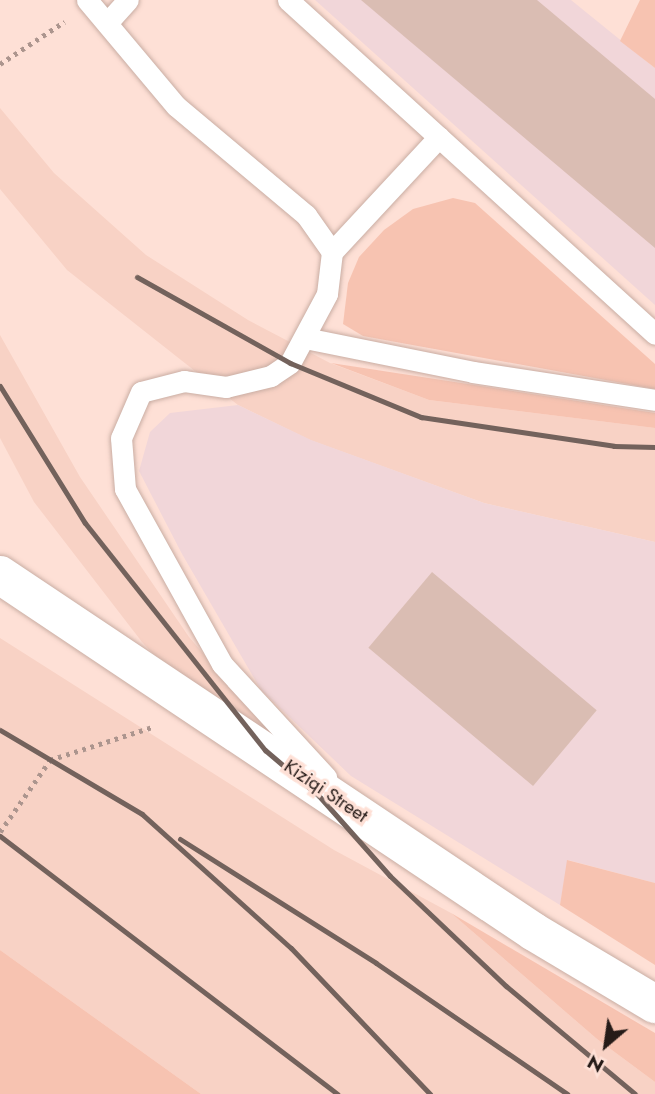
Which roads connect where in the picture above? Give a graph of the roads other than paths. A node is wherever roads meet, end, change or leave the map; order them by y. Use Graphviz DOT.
graph roads {
  1 [pos="128,0"];
  2 [pos="288,0"];
  3 [pos="89,2"];
  4 [pos="107,23"];
  5 [pos="439,137"];
  6 [pos="332,252"];
  7 [pos="655,334"];
  8 [pos="305,338"];
  9 [pos="655,400"];
  10 [pos="0,575"];
  11 [pos="360,815"];
  12 [pos="655,1004"];
  1 -- 4 [label="lane"];
  2 -- 5 [label="lane"];
  3 -- 4 [label="lane"];
  4 -- 6 [label="lane"];
  5 -- 6 [label="lane"];
  5 -- 7 [label="lane"];
  6 -- 8 [label="lane"];
  8 -- 9 [label="lane"];
  8 -- 11 [label="lane"];
  10 -- 11 [label="street, Kiziqi Street"];
  11 -- 12 [label="street, Kiziqi Street"];
}
